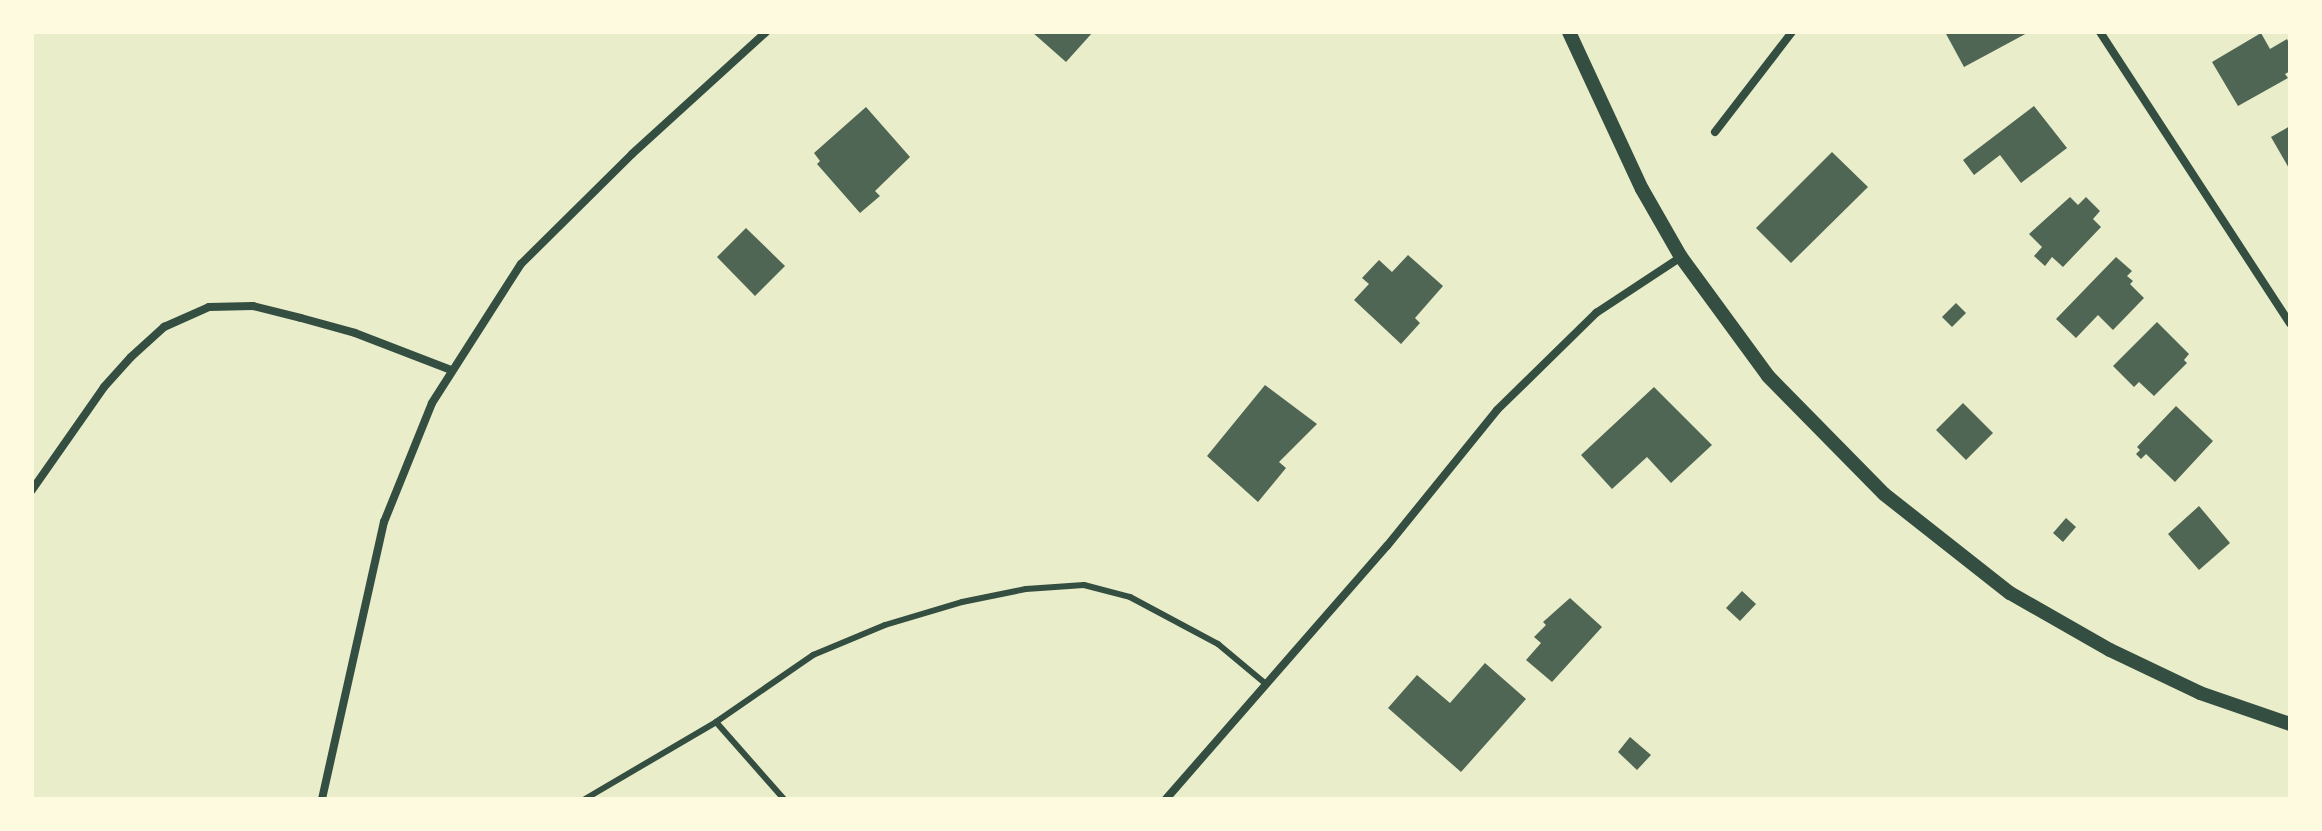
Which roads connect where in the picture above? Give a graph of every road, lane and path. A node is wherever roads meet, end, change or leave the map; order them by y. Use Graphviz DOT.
graph roads {
  1 [pos="766,32"];
  2 [pos="1569,32"];
  3 [pos="1792,32"];
  4 [pos="2100,32"];
  5 [pos="1715,132"];
  6 [pos="1681,257"];
  7 [pos="2290,324"];
  8 [pos="451,370"];
  9 [pos="32,490"];
  10 [pos="1266,684"];
  11 [pos="716,722"];
  12 [pos="2290,724"];
  13 [pos="322,799"];
  14 [pos="585,799"];
  15 [pos="784,799"];
  16 [pos="1166,799"];
  1 -- 8 [label="street"];
  2 -- 6 [label="street"];
  3 -- 5 [label="street"];
  4 -- 7 [label="street"];
  6 -- 10 [label="street"];
  6 -- 12 [label="street"];
  8 -- 9 [label="street"];
  8 -- 13 [label="street"];
  10 -- 11 [label="lane"];
  10 -- 16 [label="street"];
  11 -- 14 [label="lane"];
  11 -- 15 [label="lane"];
}
